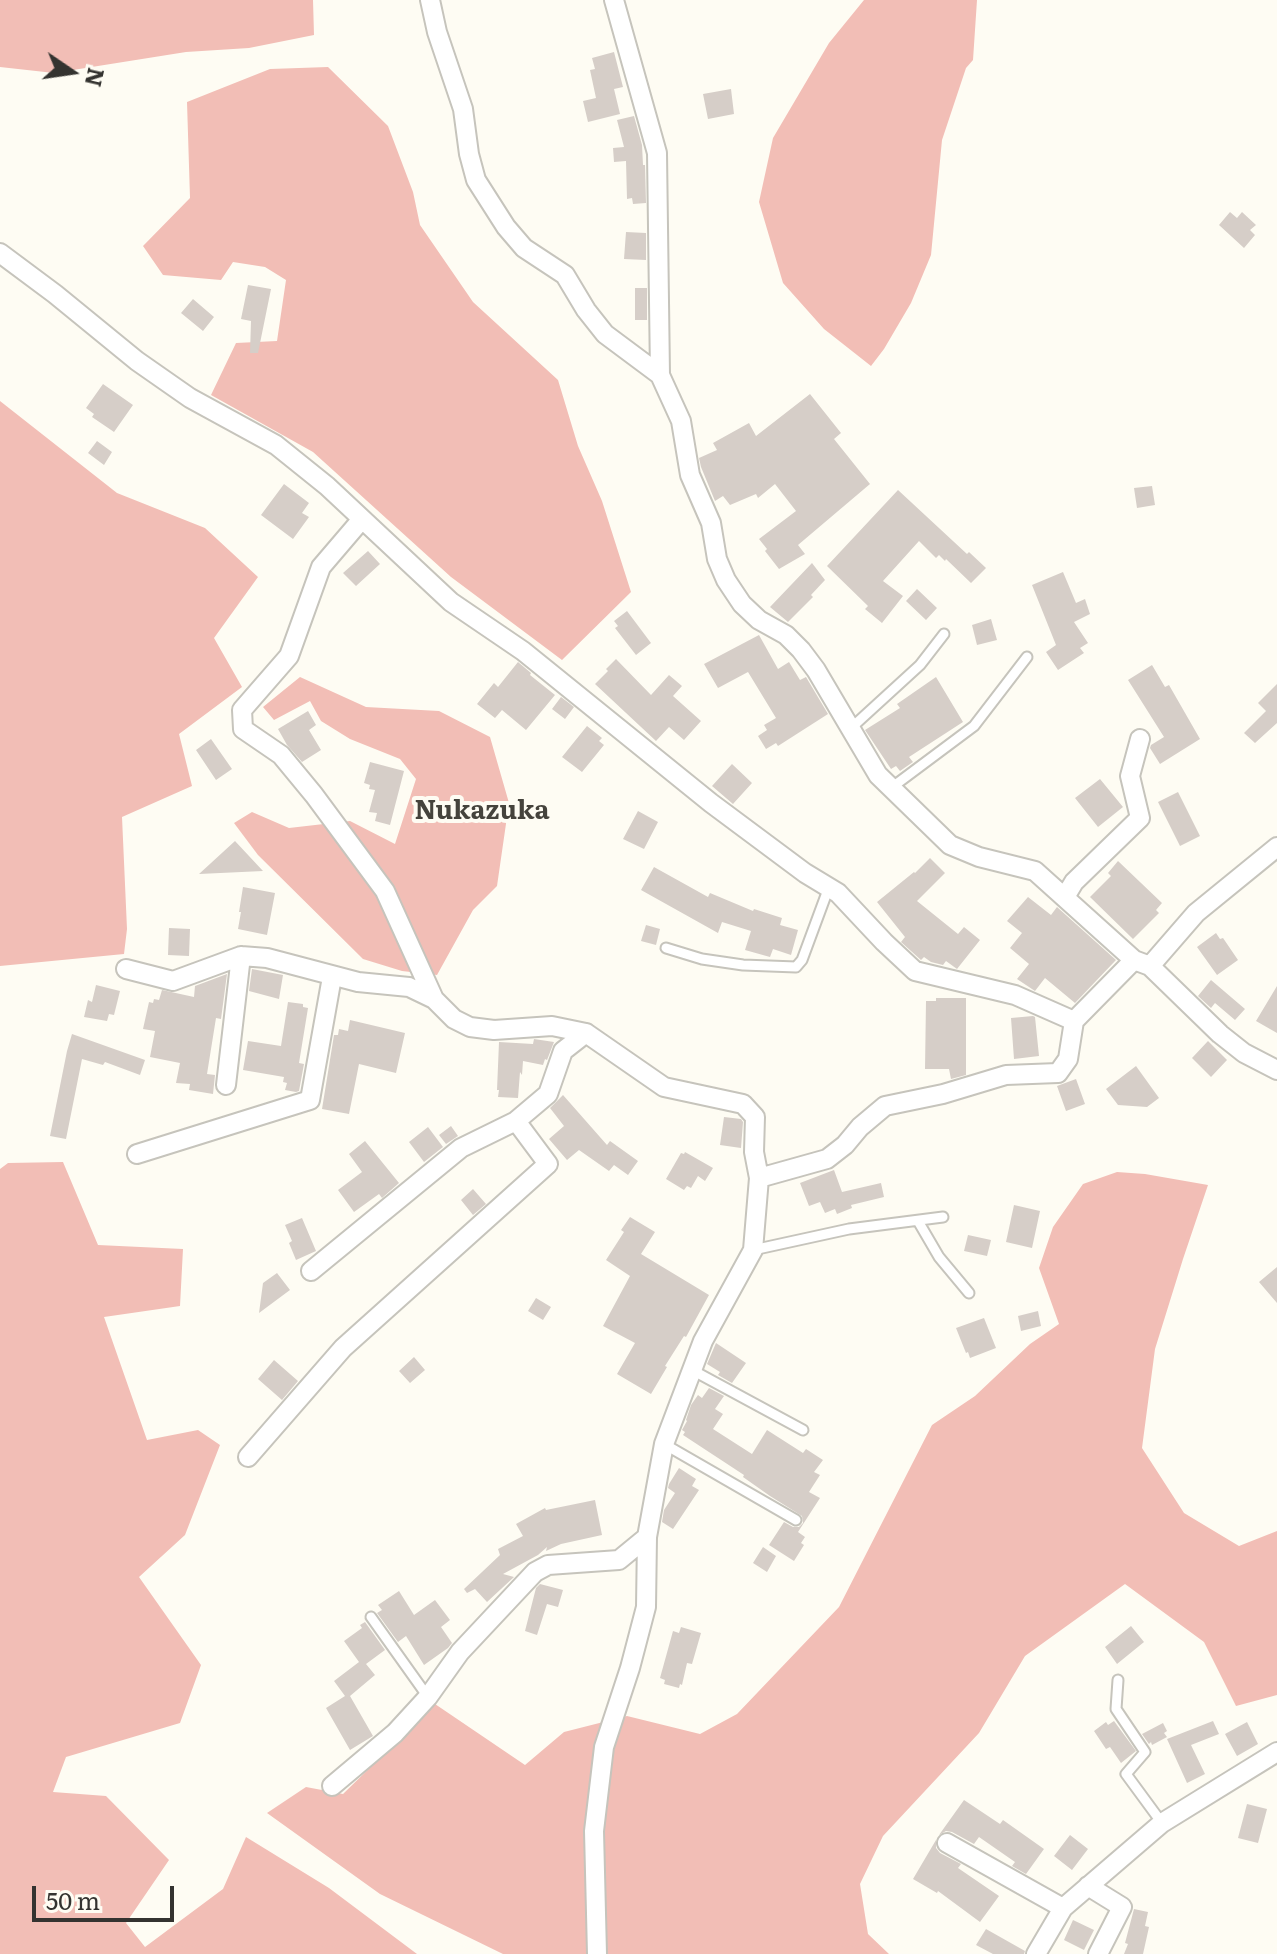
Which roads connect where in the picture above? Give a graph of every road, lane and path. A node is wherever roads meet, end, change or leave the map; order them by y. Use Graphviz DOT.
graph roads {
  1 [pos="430,0"];
  2 [pos="614,0"];
  3 [pos="0,253"];
  4 [pos="660,375"];
  5 [pos="362,519"];
  6 [pos="944,634"];
  7 [pos="1027,657"];
  8 [pos="850,729"];
  9 [pos="1140,739"];
  10 [pos="891,788"];
  11 [pos="1277,847"];
  12 [pos="829,887"];
  13 [pos="1065,897"];
  14 [pos="666,948"];
  15 [pos="241,956"];
  16 [pos="1142,963"];
  17 [pos="126,969"];
  18 [pos="332,977"];
  19 [pos="434,999"];
  20 [pos="1074,1021"];
  21 [pos="586,1033"];
  22 [pos="1277,1070"];
  23 [pos="226,1085"];
  24 [pos="516,1121"];
  25 [pos="137,1154"];
  26 [pos="759,1178"];
  27 [pos="943,1217"];
  28 [pos="918,1221"];
  29 [pos="753,1250"];
  30 [pos="311,1271"];
  31 [pos="969,1293"];
  32 [pos="692,1370"];
  33 [pos="803,1430"];
  34 [pos="664,1444"];
  35 [pos="248,1457"];
  36 [pos="796,1520"];
  37 [pos="647,1537"];
  38 [pos="371,1617"];
  39 [pos="1118,1680"];
  40 [pos="428,1697"];
  41 [pos="1277,1752"];
  42 [pos="332,1786"];
  43 [pos="1162,1823"];
  44 [pos="947,1843"];
  45 [pos="1088,1886"];
  46 [pos="1063,1908"];
  47 [pos="597,1954"];
  48 [pos="1036,1954"];
  49 [pos="1098,1954"];
  1 -- 4 [label="street"];
  2 -- 4 [label="street"];
  3 -- 5 [label="street"];
  4 -- 8 [label="street"];
  5 -- 12 [label="street"];
  5 -- 19 [label="street"];
  6 -- 8 [label="lane"];
  7 -- 10 [label="lane"];
  8 -- 10 [label="street"];
  9 -- 13 [label="street"];
  10 -- 13 [label="street"];
  11 -- 16 [label="street"];
  12 -- 14 [label="lane"];
  12 -- 20 [label="street"];
  13 -- 16 [label="street"];
  15 -- 17 [label="street"];
  15 -- 18 [label="street"];
  15 -- 23 [label="street"];
  16 -- 20 [label="street"];
  16 -- 22 [label="street"];
  18 -- 19 [label="street"];
  18 -- 25 [label="street"];
  19 -- 21 [label="street"];
  20 -- 26 [label="street"];
  21 -- 24 [label="street"];
  21 -- 26 [label="street"];
  24 -- 30 [label="street"];
  24 -- 35 [label="street"];
  26 -- 29 [label="street"];
  27 -- 28 [label="lane"];
  28 -- 29 [label="lane"];
  28 -- 31 [label="lane"];
  29 -- 32 [label="street"];
  32 -- 33 [label="lane"];
  32 -- 34 [label="street"];
  34 -- 36 [label="lane"];
  34 -- 37 [label="street"];
  37 -- 40 [label="street"];
  37 -- 47 [label="street"];
  38 -- 40 [label="lane"];
  39 -- 43 [label="lane"];
  40 -- 42 [label="street"];
  41 -- 43 [label="street"];
  43 -- 45 [label="street"];
  44 -- 46 [label="street"];
  45 -- 46 [label="street"];
  45 -- 49 [label="street"];
  46 -- 48 [label="street"];
}
